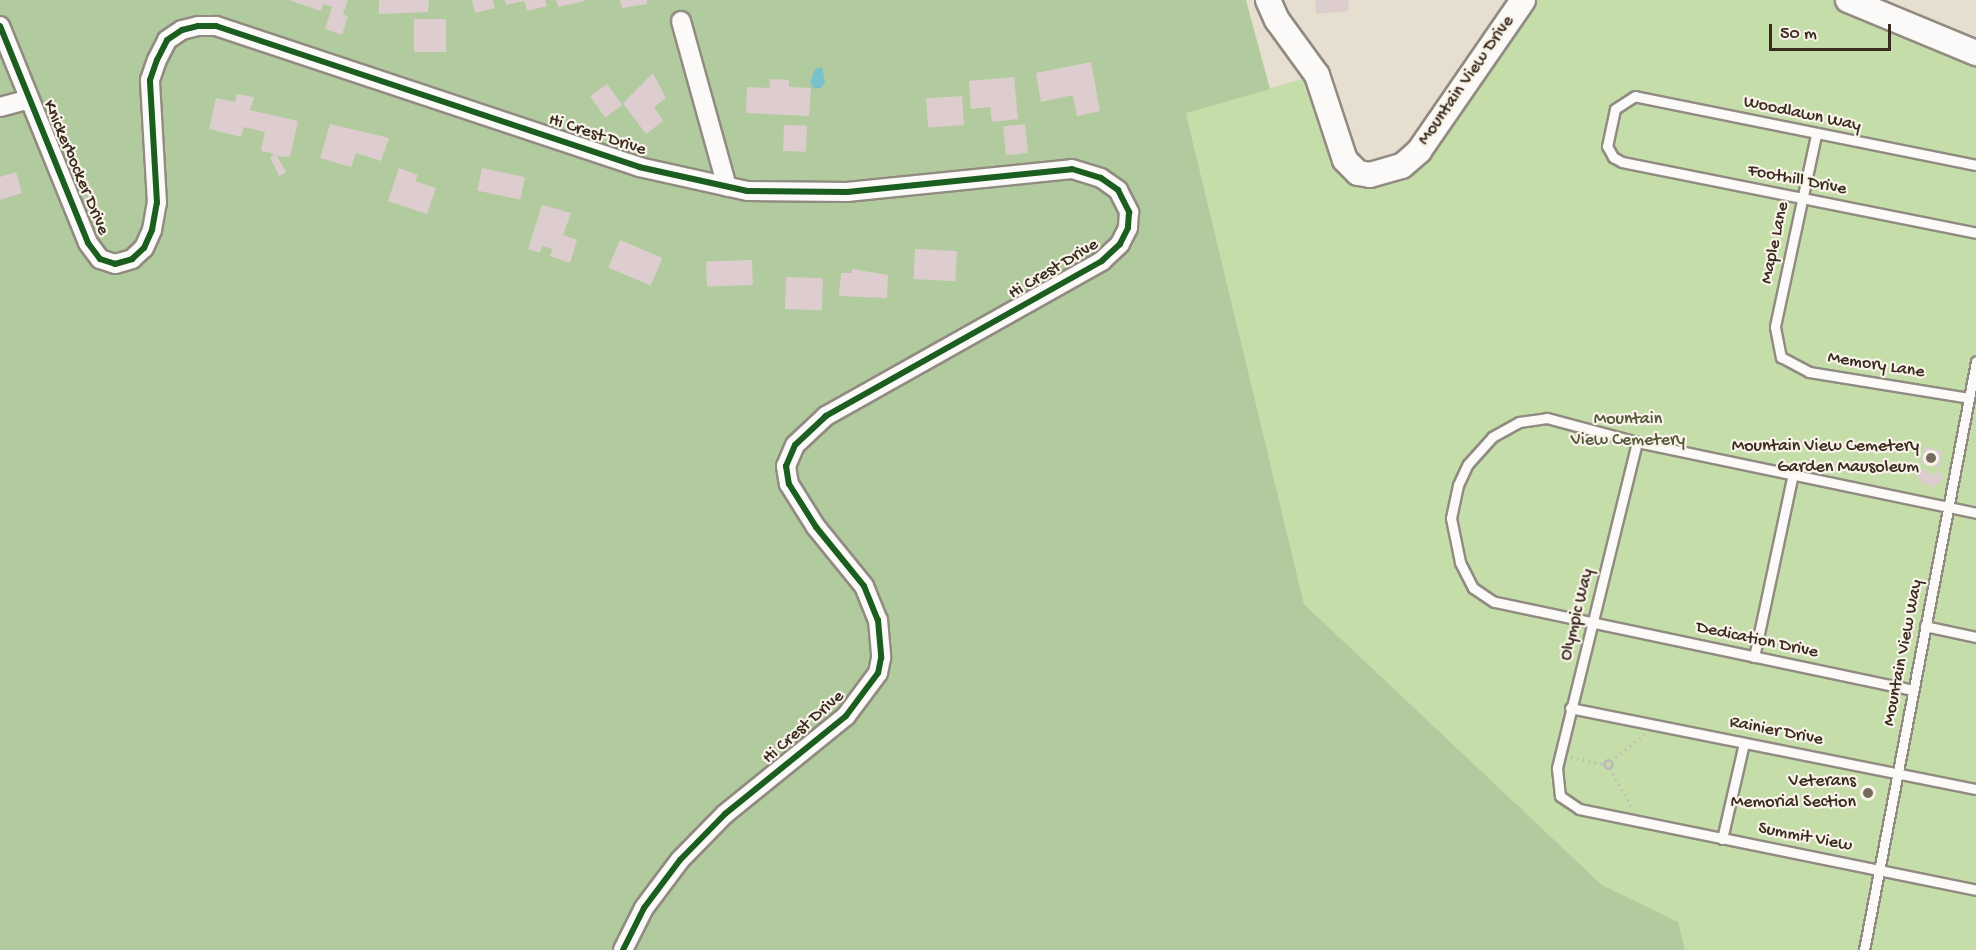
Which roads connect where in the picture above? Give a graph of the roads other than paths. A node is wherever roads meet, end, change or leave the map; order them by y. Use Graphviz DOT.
graph roads {
  1 [pos="1268,0"];
  2 [pos="1523,0"];
  3 [pos="1848,0"];
  4 [pos="681,21"];
  5 [pos="0,26"];
  6 [pos="182,30"];
  7 [pos="1976,53"];
  8 [pos="29,99"];
  9 [pos="0,107"];
  10 [pos="1816,135"];
  11 [pos="1613,157"];
  12 [pos="1976,165"];
  13 [pos="727,186"];
  14 [pos="1803,200"];
  15 [pos="1976,233"];
  16 [pos="1781,357"];
  17 [pos="1976,362"];
  18 [pos="1971,403"];
  19 [pos="1637,442"];
  20 [pos="1793,474"];
  21 [pos="1948,507"];
  22 [pos="1976,513"];
  23 [pos="1594,624"];
  24 [pos="1925,626"];
  25 [pos="1976,637"];
  26 [pos="1754,657"];
  27 [pos="1913,690"];
  28 [pos="1570,708"];
  29 [pos="1744,743"];
  30 [pos="1897,773"];
  31 [pos="1976,789"];
  32 [pos="1560,796"];
  33 [pos="1722,838"];
  34 [pos="1879,869"];
  35 [pos="1976,890"];
  36 [pos="623,950"];
  37 [pos="1863,950"];
  1 -- 2 [label="street, Mountain View Drive"];
  3 -- 7 [label="street"];
  4 -- 13 [label="street"];
  5 -- 8 [label="street, Knickerbocker Drive"];
  6 -- 8 [label="street, Knickerbocker Drive"];
  6 -- 13 [label="street, Hi Crest Drive"];
  8 -- 9 [label="street"];
  10 -- 11 [label="lane, Woodlawn Way"];
  10 -- 12 [label="lane, Woodlawn Way"];
  10 -- 14 [label="lane, Maple Lane"];
  11 -- 14 [label="lane, Foothill Drive"];
  13 -- 36 [label="street, Hi Crest Drive"];
  14 -- 15 [label="lane, Foothill Drive"];
  14 -- 16 [label="lane, Maple Lane"];
  16 -- 18 [label="lane, Memory Lane"];
  17 -- 18 [label="lane, Mountain View Way"];
  18 -- 21 [label="lane, Mountain View Way"];
  19 -- 20 [label="lane"];
  19 -- 23 [label="lane, Olympic Way"];
  19 -- 23 [label="lane"];
  20 -- 21 [label="lane"];
  20 -- 26 [label="lane"];
  21 -- 22 [label="lane"];
  21 -- 24 [label="lane, Mountain View Way"];
  23 -- 26 [label="lane, Dedication Drive"];
  23 -- 28 [label="lane, Olympic Way"];
  24 -- 25 [label="lane"];
  24 -- 27 [label="lane, Mountain View Way"];
  26 -- 27 [label="lane, Dedication Drive"];
  27 -- 30 [label="lane, Mountain View Way"];
  28 -- 29 [label="lane, Rainier Drive"];
  28 -- 32 [label="lane, Olympic Way"];
  29 -- 30 [label="lane, Rainier Drive"];
  29 -- 33 [label="lane"];
  30 -- 31 [label="lane, Rainier Drive"];
  30 -- 34 [label="lane, Mountain View Way"];
  32 -- 33 [label="lane, Summit View"];
  33 -- 34 [label="lane, Summit View"];
  34 -- 35 [label="lane, Summit View"];
  34 -- 37 [label="lane, Mountain View Way"];
}
